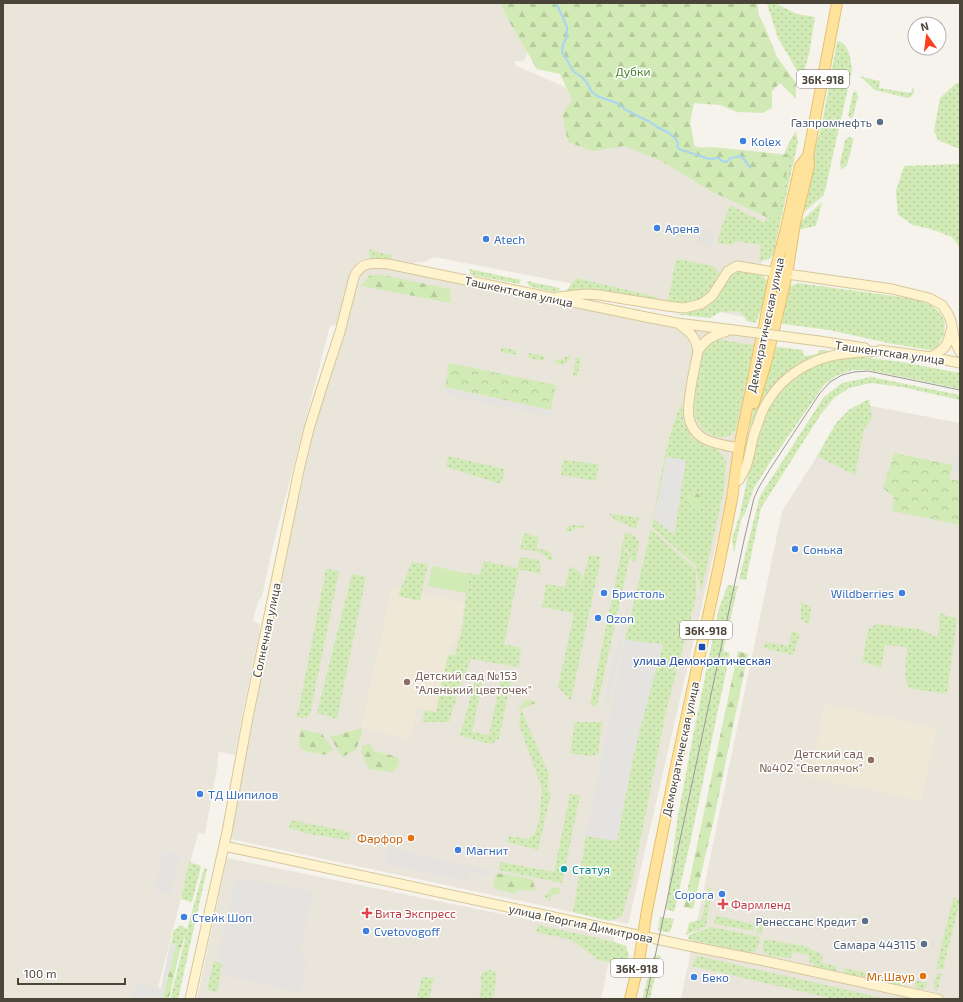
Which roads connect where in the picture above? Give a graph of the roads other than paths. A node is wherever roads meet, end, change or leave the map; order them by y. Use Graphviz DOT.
graph roads {
  1 [pos="837,3"];
  2 [pos="808,156"];
  3 [pos="362,267"];
  4 [pos="775,272"];
  5 [pos="787,274"];
  6 [pos="551,298"];
  7 [pos="677,322"];
  8 [pos="952,329"];
  9 [pos="732,330"];
  10 [pos="886,350"];
  11 [pos="698,351"];
  12 [pos="960,352"];
  13 [pos="931,357"];
  14 [pos="960,363"];
  15 [pos="739,448"];
  16 [pos="739,480"];
  17 [pos="732,498"];
  18 [pos="224,846"];
  19 [pos="643,936"];
  20 [pos="190,999"];
  21 [pos="630,999"];
  22 [pos="938,999"];
  1 -- 2 [label="main road, Демократическая улица / 36К-918"];
  2 -- 4 [label="main road, Демократическая улица / 36К-918"];
  2 -- 5 [label="main road, Демократическая улица / 36К-918"];
  3 -- 6 [label="main road, Ташкентская улица"];
  3 -- 18 [label="main road, Солнечная улица"];
  4 -- 5 [label="main road"];
  4 -- 6 [label="main road"];
  4 -- 15 [label="main road, Демократическая улица / 36К-918"];
  5 -- 8 [label="main road"];
  5 -- 16 [label="main road, Демократическая улица / 36К-918"];
  6 -- 7 [label="main road, Ташкентская улица"];
  7 -- 9 [label="main road, Ташкентская улица"];
  7 -- 11 [label="main road"];
  8 -- 12 [label="main road"];
  8 -- 13 [label="main road"];
  9 -- 10 [label="main road, Ташкентская улица, bridge"];
  9 -- 11 [label="main road"];
  10 -- 13 [label="main road, Ташкентская улица"];
  10 -- 16 [label="main road"];
  11 -- 15 [label="main road"];
  13 -- 14 [label="main road, Ташкентская улица"];
  15 -- 17 [label="main road, Демократическая улица / 36К-918"];
  16 -- 17 [label="main road, Демократическая улица / 36К-918"];
  17 -- 19 [label="main road, Демократическая улица / 36К-918"];
  18 -- 19 [label="main road, улица Георгия Димитрова"];
  18 -- 20 [label="main road, Солнечная улица"];
  19 -- 21 [label="main road, Демократическая улица / 36К-918"];
  19 -- 22 [label="main road, улица Георгия Димитрова"];
}
